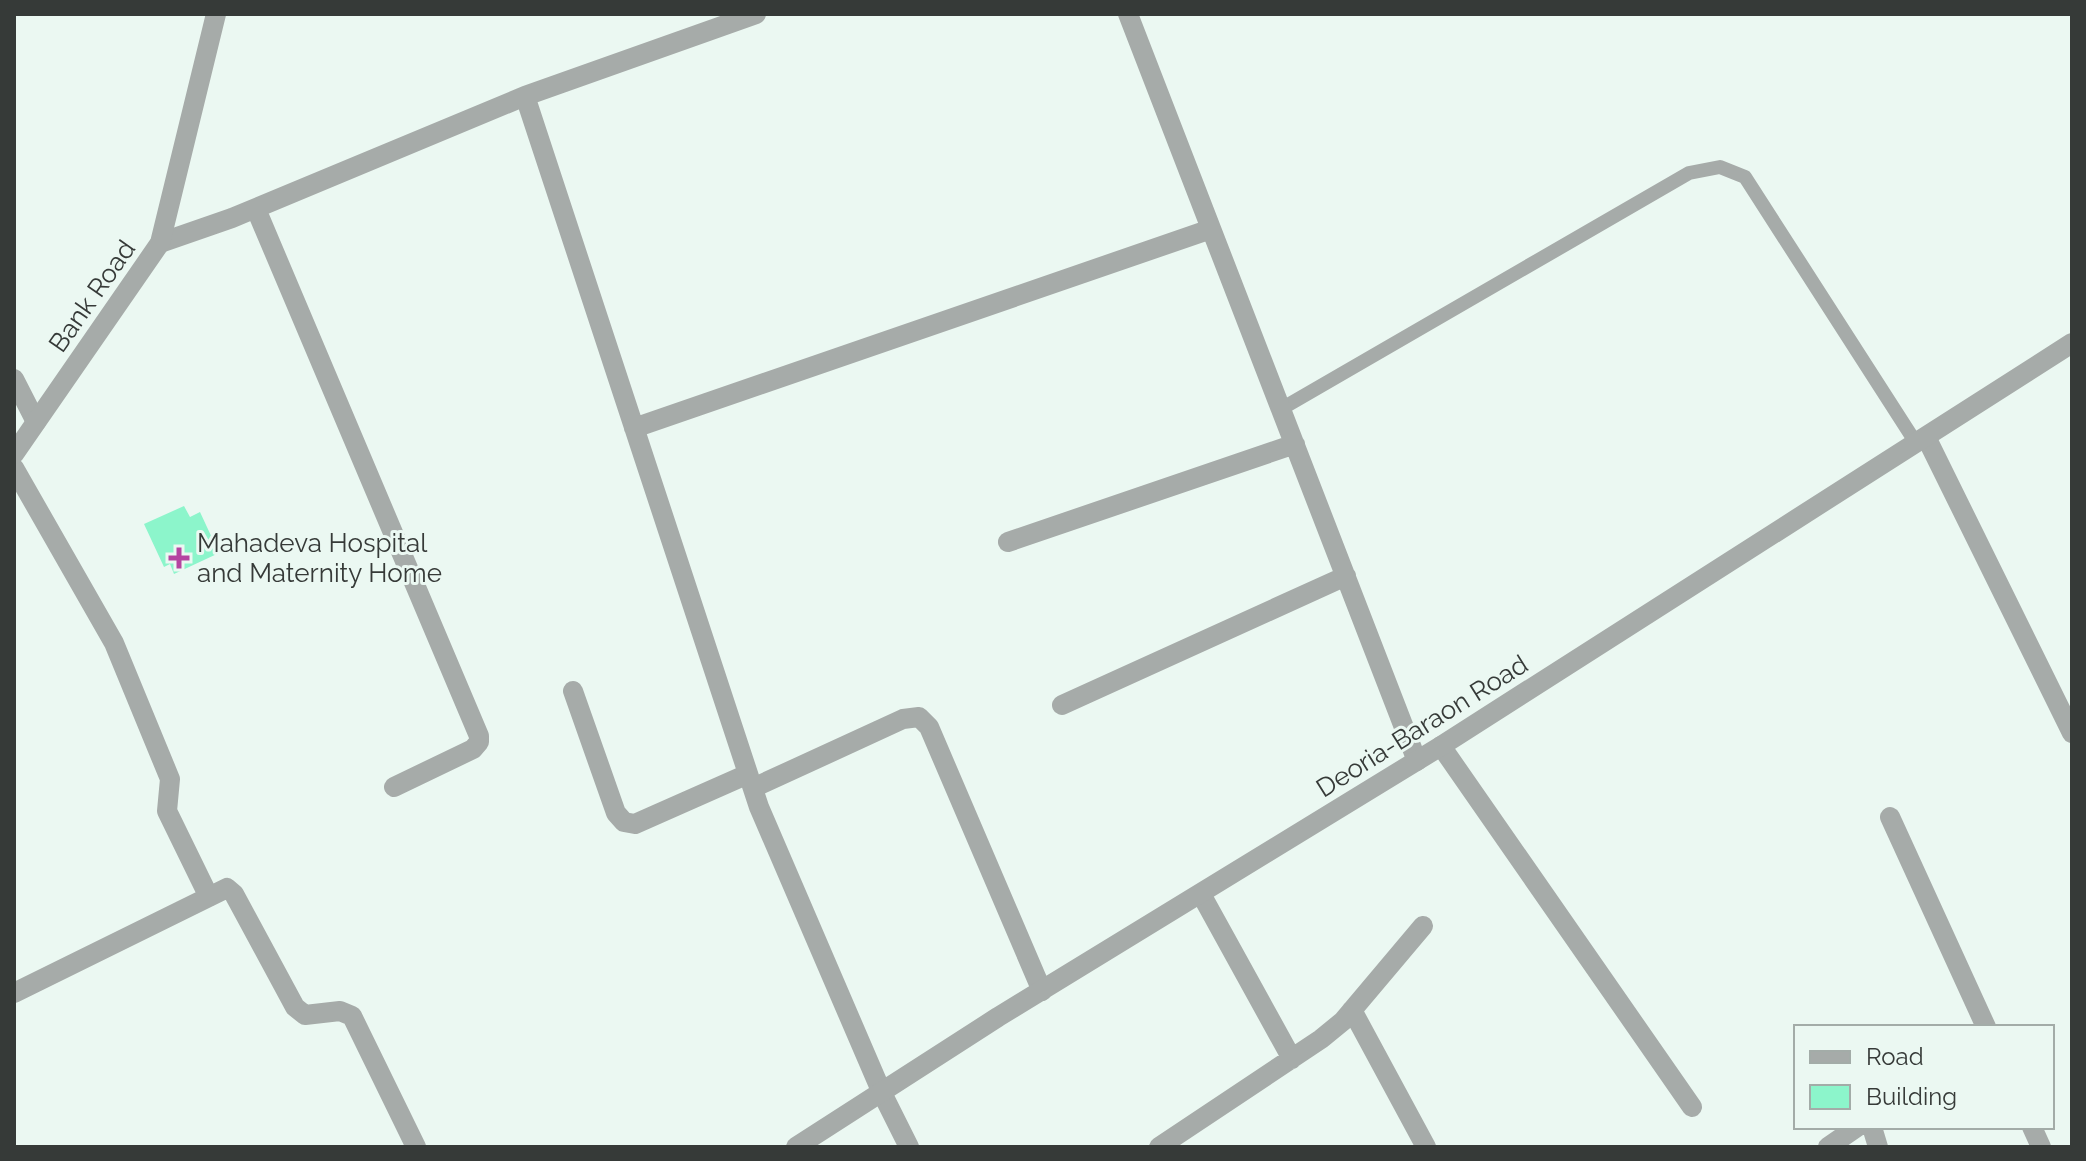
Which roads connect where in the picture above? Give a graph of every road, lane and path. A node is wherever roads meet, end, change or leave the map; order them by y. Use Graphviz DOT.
graph roads {
  1 [pos="216,14"];
  2 [pos="756,14"];
  3 [pos="1128,14"];
  4 [pos="525,96"];
  5 [pos="256,209"];
  6 [pos="1211,229"];
  7 [pos="160,243"];
  8 [pos="2072,343"];
  9 [pos="14,379"];
  10 [pos="1281,409"];
  11 [pos="36,422"];
  12 [pos="634,428"];
  13 [pos="1921,440"];
  14 [pos="1295,444"];
  15 [pos="14,454"];
  16 [pos="14,468"];
  17 [pos="1008,542"];
  18 [pos="1346,576"];
  19 [pos="573,691"];
  20 [pos="1062,705"];
  21 [pos="2072,733"];
  22 [pos="1441,746"];
  23 [pos="1417,761"];
  24 [pos="750,781"];
  25 [pos="394,787"];
  26 [pos="1890,817"];
  27 [pos="1201,894"];
  28 [pos="209,897"];
  29 [pos="1423,926"];
  30 [pos="1042,991"];
  31 [pos="14,993"];
  32 [pos="1352,1010"];
  33 [pos="1985,1025"];
  34 [pos="1292,1059"];
  35 [pos="882,1093"];
  36 [pos="1692,1107"];
  37 [pos="1854,1129"];
  38 [pos="416,1147"];
  39 [pos="796,1147"];
  40 [pos="909,1147"];
  41 [pos="1159,1147"];
  42 [pos="1426,1147"];
  43 [pos="1828,1147"];
  1 -- 7 [label="street, Bank Road"];
  2 -- 4 [label="street"];
  3 -- 6 [label="street"];
  4 -- 5 [label="street"];
  4 -- 12 [label="street"];
  5 -- 7 [label="street"];
  5 -- 25 [label="street"];
  6 -- 10 [label="street"];
  6 -- 12 [label="street"];
  7 -- 11 [label="street, Bank Road"];
  8 -- 13 [label="street, Deoria-Baraon Road"];
  9 -- 11 [label="street"];
  10 -- 13 [label="lane"];
  10 -- 14 [label="street"];
  11 -- 15 [label="street, Bank Road"];
  12 -- 24 [label="street"];
  13 -- 21 [label="street"];
  13 -- 22 [label="street, Deoria-Baraon Road"];
  14 -- 17 [label="street"];
  14 -- 18 [label="street"];
  16 -- 28 [label="street"];
  18 -- 20 [label="street"];
  18 -- 23 [label="street"];
  19 -- 24 [label="street"];
  22 -- 23 [label="street, Deoria-Baraon Road"];
  22 -- 36 [label="street"];
  23 -- 27 [label="street, Deoria-Baraon Road"];
  24 -- 30 [label="street"];
  24 -- 35 [label="street"];
  26 -- 33 [label="street"];
  27 -- 30 [label="street, Deoria-Baraon Road"];
  27 -- 34 [label="street"];
  28 -- 31 [label="street"];
  28 -- 38 [label="street"];
  29 -- 32 [label="street"];
  30 -- 35 [label="street, Deoria-Baraon Road"];
  32 -- 34 [label="street"];
  32 -- 42 [label="street"];
  34 -- 41 [label="street"];
  35 -- 39 [label="street, Deoria-Baraon Road"];
  35 -- 40 [label="street"];
  37 -- 43 [label="street"];
}
